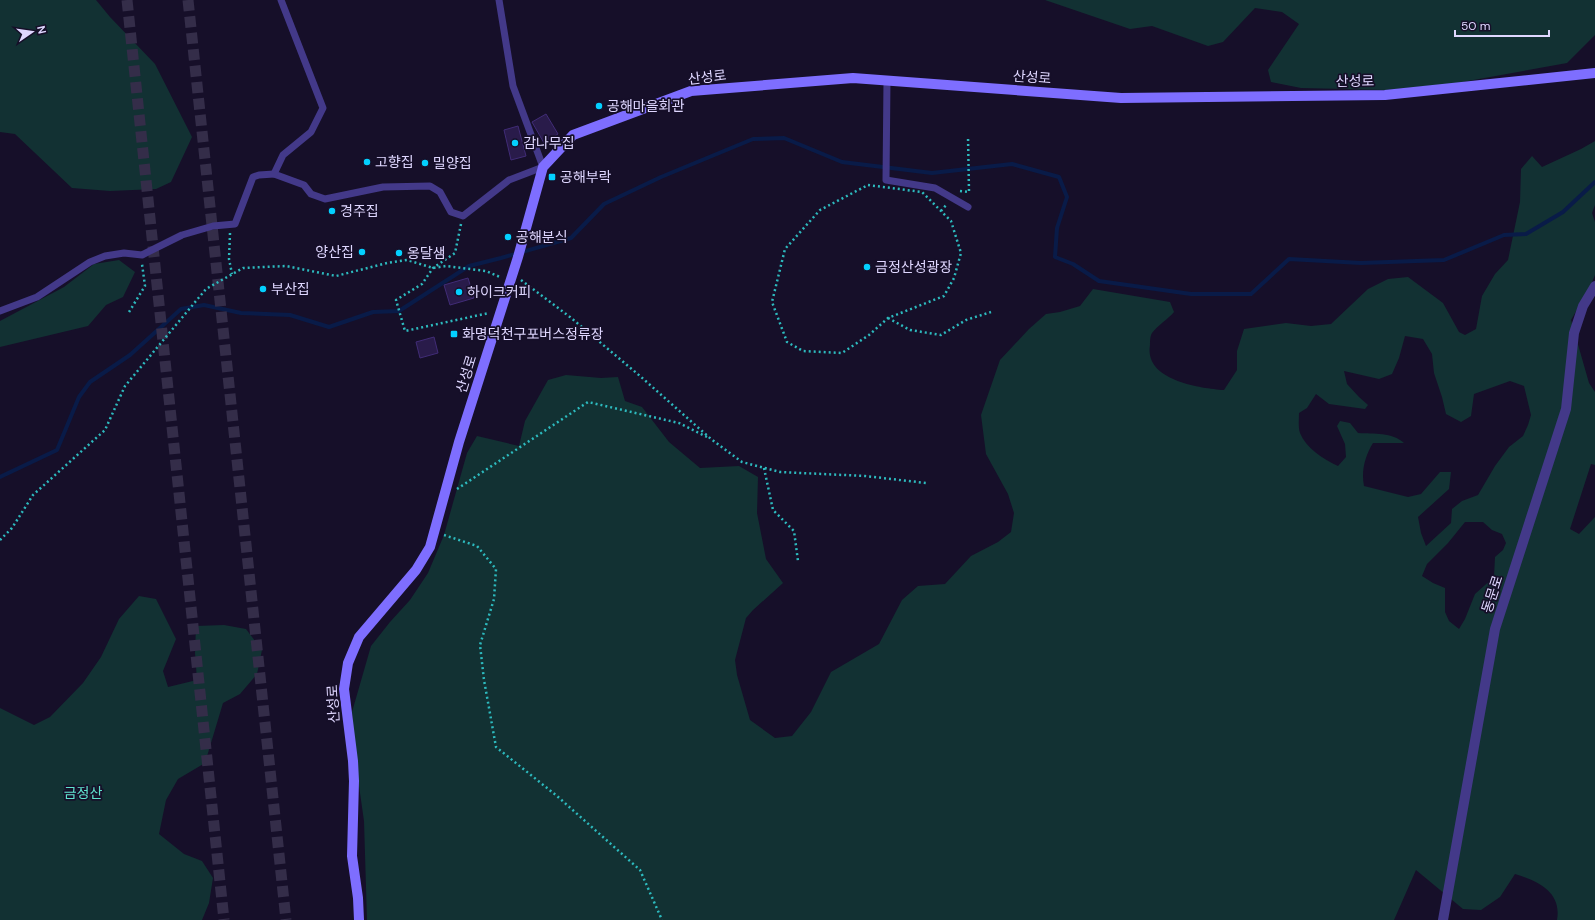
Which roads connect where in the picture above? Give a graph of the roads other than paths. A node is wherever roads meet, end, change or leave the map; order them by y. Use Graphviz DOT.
graph roads {
  1 [pos="281,0"];
  2 [pos="499,0"];
  3 [pos="1595,74"];
  4 [pos="887,80"];
  5 [pos="543,167"];
  6 [pos="274,174"];
  7 [pos="968,207"];
  8 [pos="1595,286"];
  9 [pos="0,311"];
  10 [pos="359,920"];
  11 [pos="1443,920"];
  1 -- 6 [label="lane"];
  2 -- 5 [label="lane"];
  3 -- 4 [label="main road, 산성로"];
  4 -- 5 [label="main road, 산성로"];
  4 -- 7 [label="lane"];
  5 -- 6 [label="lane"];
  5 -- 10 [label="main road, 산성로"];
  6 -- 9 [label="lane"];
  8 -- 11 [label="street, 동문로"];
}
